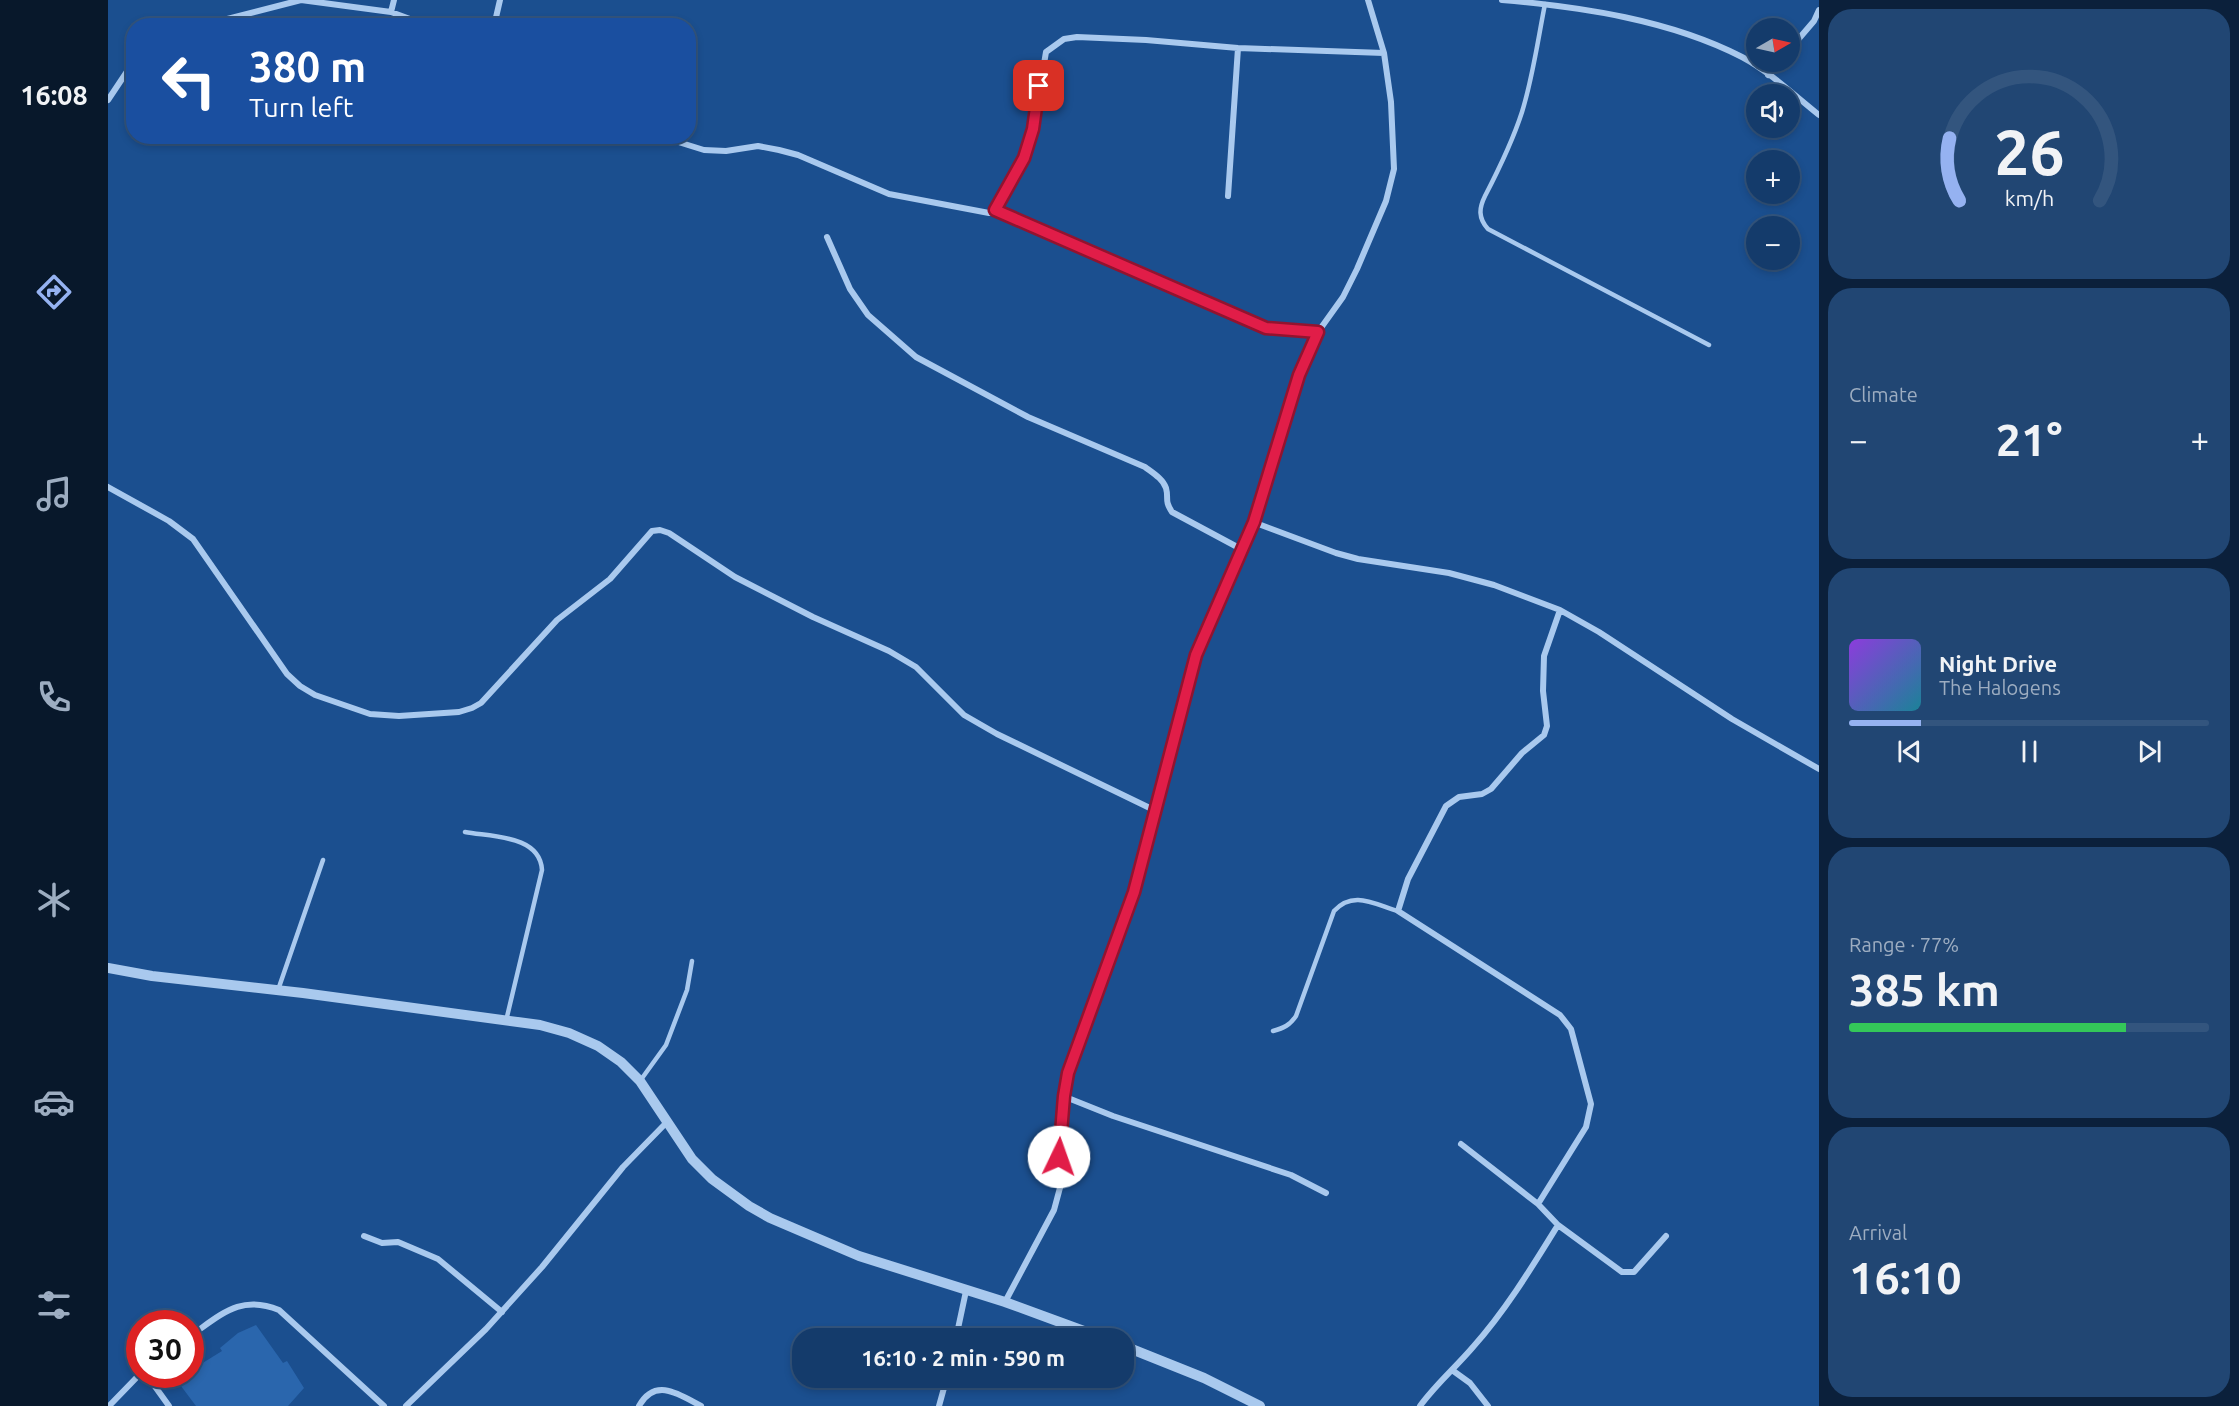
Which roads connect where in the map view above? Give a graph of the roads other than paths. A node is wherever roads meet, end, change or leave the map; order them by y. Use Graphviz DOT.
graph roads {
  1 [pos="394,0"];
  2 [pos="500,0"];
  3 [pos="1368,0"];
  4 [pos="1502,0"];
  5 [pos="1545,4"];
  6 [pos="1819,10"];
  7 [pos="391,12"];
  8 [pos="231,18"];
  9 [pos="407,18"];
  10 [pos="496,18"];
  11 [pos="1800,38"];
  12 [pos="1238,48"];
  13 [pos="1384,53"];
  14 [pos="1771,72"];
  15 [pos="126,73"];
  16 [pos="1768,75"];
  17 [pos="108,100"];
  18 [pos="1819,115"];
  19 [pos="685,144"];
  20 [pos="1228,196"];
  21 [pos="995,210"];
  22 [pos="827,237"];
  23 [pos="1318,332"];
  24 [pos="1709,345"];
  25 [pos="108,487"];
  26 [pos="1254,522"];
  27 [pos="1241,549"];
  28 [pos="1560,610"];
  29 [pos="1819,769"];
  30 [pos="1156,811"];
  31 [pos="465,832"];
  32 [pos="323,860"];
  33 [pos="1398,911"];
  34 [pos="692,961"];
  35 [pos="108,968"];
  36 [pos="278,990"];
  37 [pos="506,1021"];
  38 [pos="1273,1031"];
  39 [pos="640,1081"];
  40 [pos="1064,1096"];
  41 [pos="667,1122"];
  42 [pos="1461,1144"];
  43 [pos="1326,1193"];
  44 [pos="1538,1204"];
  45 [pos="1558,1225"];
  46 [pos="364,1236"];
  47 [pos="1666,1236"];
  48 [pos="966,1291"];
  49 [pos="1005,1302"];
  50 [pos="501,1312"];
  51 [pos="204,1327"];
  52 [pos="958,1328"];
  53 [pos="1076,1328"];
  54 [pos="1134,1350"];
  55 [pos="1452,1370"];
  56 [pos="126,1388"];
  57 [pos="156,1388"];
  58 [pos="944,1388"];
  59 [pos="109,1406"];
  60 [pos="169,1406"];
  61 [pos="384,1406"];
  62 [pos="406,1406"];
  63 [pos="639,1406"];
  64 [pos="701,1406"];
  65 [pos="939,1406"];
  66 [pos="1260,1406"];
  67 [pos="1420,1406"];
  68 [pos="1488,1406"];
  1 -- 7 [label="street"];
  2 -- 10 [label="street"];
  3 -- 13 [label="street"];
  4 -- 5 [label="street"];
  5 -- 16 [label="street"];
  5 -- 24 [label="lane"];
  6 -- 11 [label="street"];
  7 -- 8 [label="street"];
  7 -- 9 [label="street"];
  12 -- 13 [label="street"];
  12 -- 20 [label="street"];
  12 -- 21 [label="street"];
  13 -- 23 [label="street"];
  14 -- 16 [label="street"];
  15 -- 17 [label="street"];
  16 -- 18 [label="street"];
  19 -- 21 [label="street"];
  21 -- 23 [label="street"];
  22 -- 27 [label="street"];
  23 -- 26 [label="street"];
  25 -- 30 [label="street"];
  26 -- 27 [label="street"];
  26 -- 28 [label="street"];
  27 -- 30 [label="street"];
  28 -- 29 [label="street"];
  28 -- 33 [label="street"];
  30 -- 40 [label="street"];
  31 -- 37 [label="lane"];
  32 -- 36 [label="lane"];
  33 -- 38 [label="lane"];
  33 -- 44 [label="street"];
  34 -- 39 [label="lane"];
  35 -- 36 [label="street"];
  36 -- 37 [label="street"];
  37 -- 39 [label="street"];
  39 -- 41 [label="street"];
  40 -- 43 [label="street"];
  40 -- 49 [label="street"];
  41 -- 48 [label="street"];
  41 -- 50 [label="street"];
  42 -- 44 [label="street"];
  44 -- 45 [label="street"];
  45 -- 47 [label="street"];
  45 -- 55 [label="street"];
  46 -- 50 [label="street"];
  48 -- 49 [label="street"];
  48 -- 52 [label="street"];
  49 -- 53 [label="street"];
  50 -- 62 [label="street"];
  51 -- 61 [label="street"];
  54 -- 66 [label="street"];
  55 -- 67 [label="street"];
  55 -- 68 [label="street"];
  56 -- 59 [label="street"];
  57 -- 60 [label="street"];
  58 -- 65 [label="street"];
  63 -- 64 [label="street"];
}
